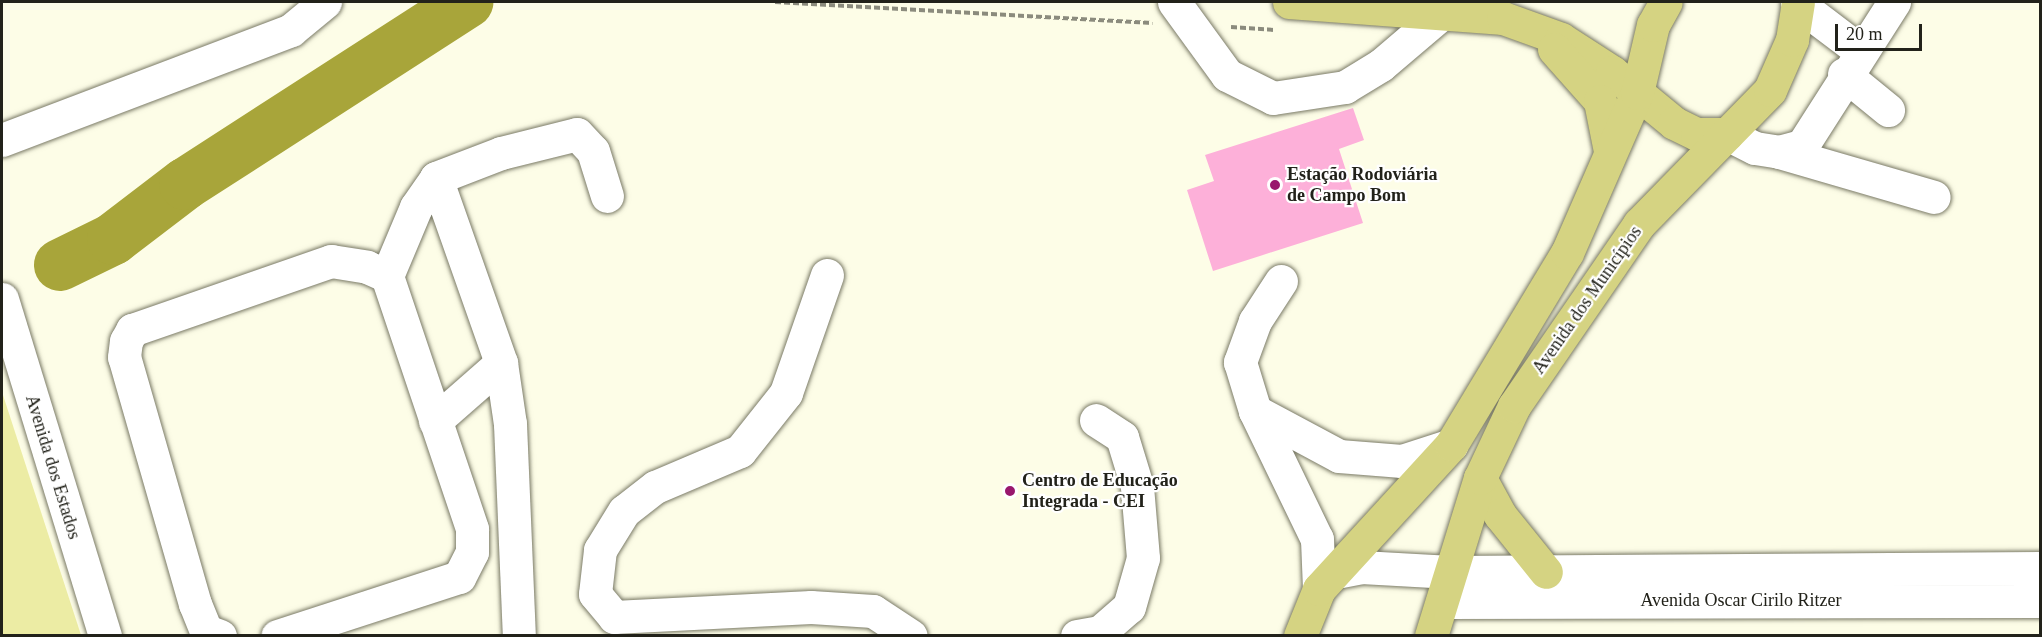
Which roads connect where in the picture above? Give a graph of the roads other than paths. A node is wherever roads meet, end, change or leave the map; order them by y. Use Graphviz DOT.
graph roads {
  1 [pos="325,2"];
  2 [pos="1174,2"];
  3 [pos="1289,2"];
  4 [pos="1666,2"];
  5 [pos="1797,2"];
  6 [pos="1894,2"];
  7 [pos="1442,13"];
  8 [pos="1503,18"];
  9 [pos="1852,62"];
  10 [pos="1637,93"];
  11 [pos="1888,110"];
  12 [pos="1726,134"];
  13 [pos="2,140"];
  14 [pos="1610,151"];
  15 [pos="1779,152"];
  16 [pos="436,178"];
  17 [pos="607,196"];
  18 [pos="1934,196"];
  19 [pos="826,275"];
  20 [pos="387,276"];
  21 [pos="1281,281"];
  22 [pos="2,299"];
  23 [pos="501,363"];
  24 [pos="1255,411"];
  25 [pos="1096,420"];
  26 [pos="435,421"];
  27 [pos="1452,445"];
  28 [pos="1480,478"];
  29 [pos="2040,568"];
  30 [pos="1546,572"];
  31 [pos="1328,580"];
  32 [pos="1587,586"];
  33 [pos="1666,586"];
  34 [pos="1446,587"];
  35 [pos="2040,601"];
  36 [pos="811,621"];
  37 [pos="319,631"];
  38 [pos="105,636"];
  39 [pos="220,636"];
  40 [pos="277,636"];
  41 [pos="519,636"];
  42 [pos="911,636"];
  43 [pos="1077,636"];
  44 [pos="1300,636"];
  45 [pos="1431,636"];
  1 -- 13 [label="street"];
  2 -- 7 [label="street"];
  3 -- 7 [label="main road"];
  4 -- 10 [label="main road, Avenida dos Municípios"];
  5 -- 9 [label="street"];
  5 -- 12 [label="main road, Avenida dos Municípios"];
  6 -- 9 [label="street"];
  7 -- 8 [label="main road"];
  8 -- 10 [label="main road"];
  8 -- 14 [label="main road"];
  9 -- 11 [label="street"];
  9 -- 15 [label="street"];
  10 -- 12 [label="main road"];
  10 -- 14 [label="main road, Avenida dos Municípios"];
  12 -- 15 [label="street"];
  12 -- 28 [label="main road, Avenida dos Municípios"];
  14 -- 27 [label="main road, Avenida dos Municípios"];
  15 -- 18 [label="street"];
  16 -- 17 [label="street"];
  16 -- 20 [label="street"];
  16 -- 23 [label="street"];
  19 -- 36 [label="street"];
  20 -- 26 [label="street"];
  20 -- 39 [label="street"];
  21 -- 24 [label="street"];
  22 -- 38 [label="street, Avenida dos Estados"];
  23 -- 26 [label="street"];
  23 -- 41 [label="street"];
  24 -- 27 [label="street"];
  24 -- 31 [label="street"];
  25 -- 43 [label="street"];
  26 -- 37 [label="street"];
  27 -- 31 [label="main road, Avenida dos Municípios"];
  28 -- 30 [label="main road"];
  28 -- 34 [label="main road, Avenida dos Municípios"];
  29 -- 33 [label="street, Avenida Oscar Cirilo Ritzer"];
  30 -- 32 [label="street, Avenida Oscar Cirilo Ritzer"];
  30 -- 34 [label="street, Avenida Oscar Cirilo Ritzer"];
  31 -- 34 [label="street"];
  31 -- 44 [label="main road, Avenida dos Municípios"];
  32 -- 33 [label="street, Avenida Oscar Cirilo Ritzer"];
  32 -- 34 [label="street, Avenida Oscar Cirilo Ritzer"];
  33 -- 35 [label="street, Avenida Oscar Cirilo Ritzer"];
  34 -- 45 [label="main road, Avenida dos Municípios"];
  36 -- 42 [label="street"];
  37 -- 40 [label="street"];
}
